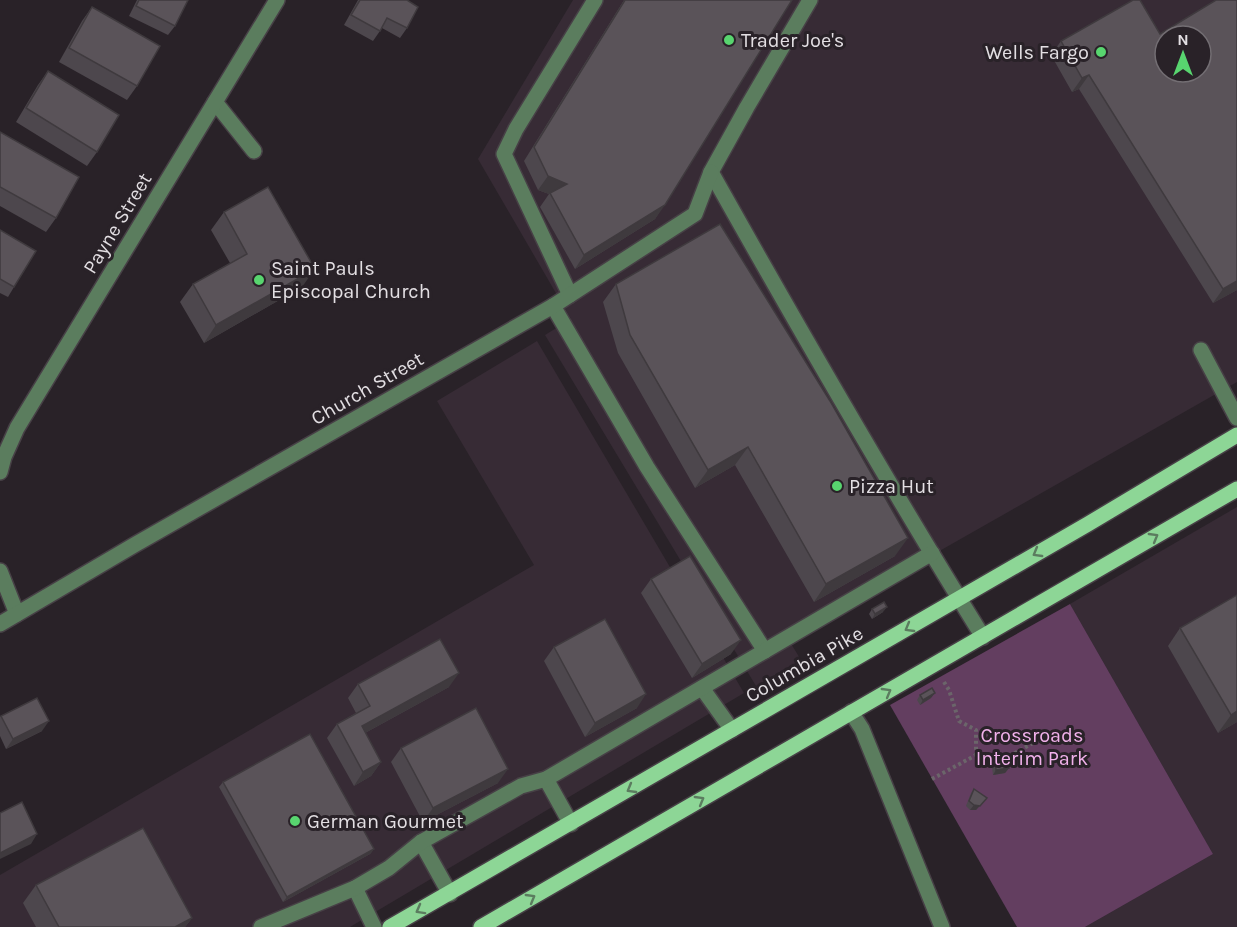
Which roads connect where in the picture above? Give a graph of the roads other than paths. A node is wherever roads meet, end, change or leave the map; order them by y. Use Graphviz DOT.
graph roads {
  1 [pos="277,0"];
  2 [pos="595,0"];
  3 [pos="810,0"];
  4 [pos="215,102"];
  5 [pos="254,151"];
  6 [pos="711,172"];
  7 [pos="570,295"];
  8 [pos="554,306"];
  9 [pos="1201,350"];
  10 [pos="1237,417"];
  11 [pos="1237,435"];
  12 [pos="0,472"];
  13 [pos="1237,489"];
  14 [pos="932,554"];
  15 [pos="0,571"];
  16 [pos="959,598"];
  17 [pos="17,614"];
  18 [pos="0,624"];
  19 [pos="983,637"];
  20 [pos="765,651"];
  21 [pos="702,687"];
  22 [pos="851,712"];
  23 [pos="732,730"];
  24 [pos="546,778"];
  25 [pos="571,824"];
  26 [pos="421,842"];
  27 [pos="354,888"];
  28 [pos="450,894"];
  29 [pos="261,927"];
  30 [pos="374,927"];
  31 [pos="390,927"];
  32 [pos="481,927"];
  33 [pos="942,927"];
  1 -- 4 [label="street, Payne Street"];
  2 -- 7 [label="street"];
  3 -- 6 [label="street, Church Street"];
  4 -- 5 [label="street"];
  4 -- 12 [label="street, Payne Street"];
  6 -- 7 [label="street, Church Street"];
  6 -- 14 [label="street"];
  7 -- 8 [label="street, Church Street"];
  8 -- 17 [label="street, Church Street"];
  8 -- 20 [label="street"];
  9 -- 10 [label="street"];
  11 -- 16 [label="main road, Columbia Pike, one-way"];
  19 -- 13 [label="main road, one-way"];
  14 -- 16 [label="street"];
  14 -- 20 [label="street"];
  15 -- 17 [label="street"];
  16 -- 19 [label="street"];
  16 -- 23 [label="main road, Columbia Pike, one-way"];
  17 -- 18 [label="street, Church Street"];
  22 -- 19 [label="main road, one-way"];
  20 -- 21 [label="street"];
  21 -- 23 [label="street"];
  21 -- 24 [label="street"];
  32 -- 22 [label="main road, one-way"];
  22 -- 33 [label="street"];
  23 -- 25 [label="main road, Columbia Pike, one-way"];
  24 -- 25 [label="street"];
  24 -- 26 [label="street"];
  25 -- 28 [label="main road, Columbia Pike"];
  26 -- 27 [label="street"];
  26 -- 28 [label="street"];
  27 -- 29 [label="street"];
  27 -- 30 [label="street"];
  28 -- 31 [label="main road, Columbia Pike, one-way"];
}
